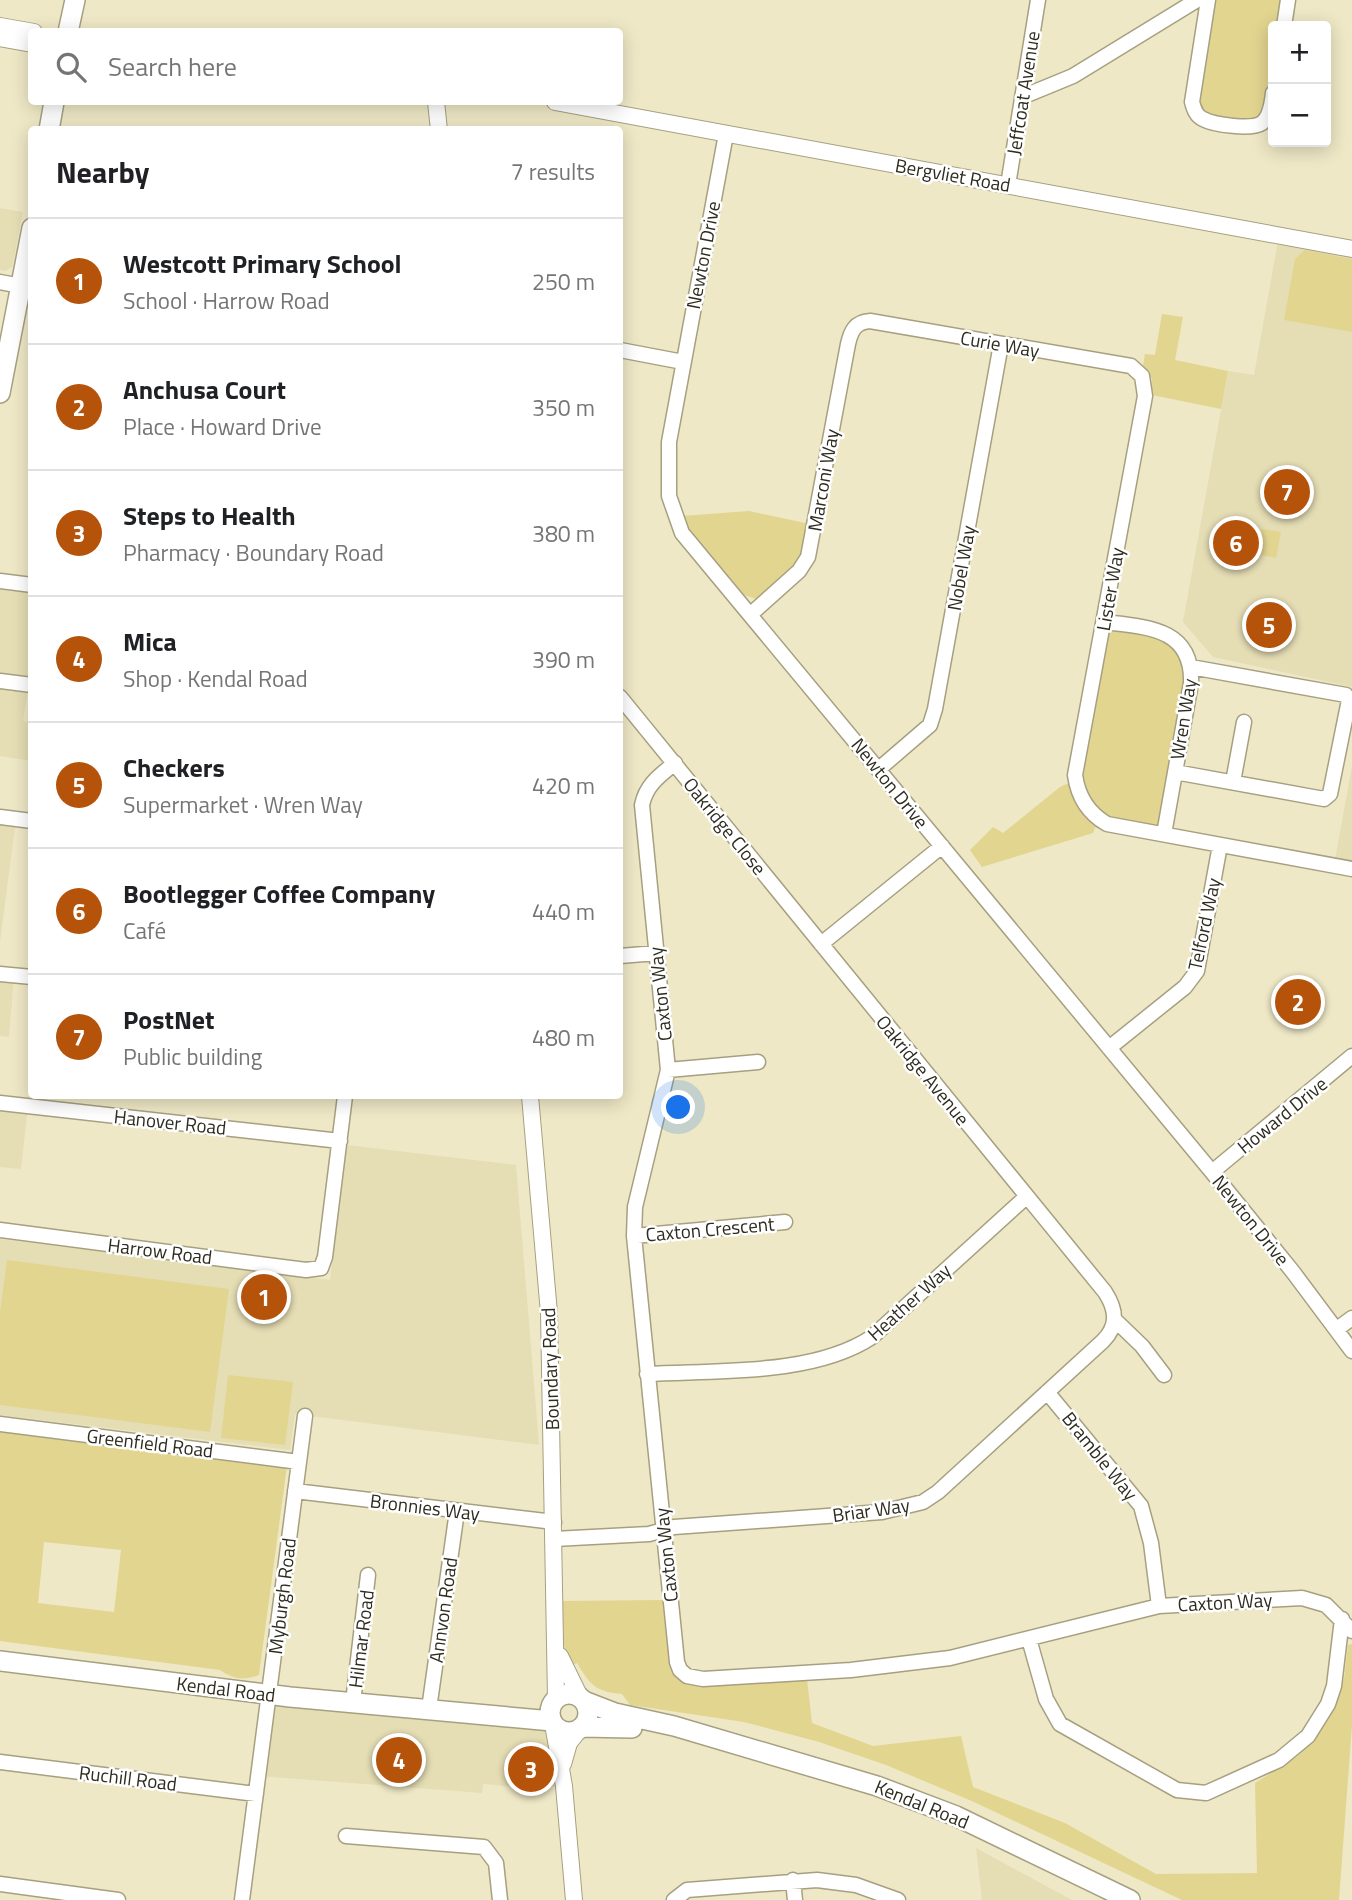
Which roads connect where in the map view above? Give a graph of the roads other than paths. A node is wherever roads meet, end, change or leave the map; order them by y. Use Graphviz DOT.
graph roads {
  1 [pos="75,0"];
  2 [pos="1038,0"];
  3 [pos="1197,0"];
  4 [pos="1208,0"];
  5 [pos="1289,0"];
  6 [pos="1285,21"];
  7 [pos="0,26"];
  8 [pos="69,28"];
  9 [pos="28,31"];
  10 [pos="0,38"];
  11 [pos="28,43"];
  12 [pos="1022,97"];
  13 [pos="53,105"];
  14 [pos="436,105"];
  15 [pos="571,105"];
  16 [pos="1268,114"];
  17 [pos="50,126"];
  18 [pos="439,126"];
  19 [pos="726,134"];
  20 [pos="1007,185"];
  21 [pos="28,249"];
  22 [pos="1352,249"];
  23 [pos="0,282"];
  24 [pos="21,286"];
  25 [pos="855,326"];
  26 [pos="1001,344"];
  27 [pos="623,351"];
  28 [pos="683,362"];
  29 [pos="1143,376"];
  30 [pos="0,393"];
  31 [pos="0,580"];
  32 [pos="28,584"];
  33 [pos="751,614"];
  34 [pos="1104,622"];
  35 [pos="1191,667"];
  36 [pos="0,681"];
  37 [pos="28,684"];
  38 [pos="623,704"];
  39 [pos="1244,722"];
  40 [pos="675,764"];
  41 [pos="880,768"];
  42 [pos="1175,772"];
  43 [pos="1233,782"];
  44 [pos="0,817"];
  45 [pos="28,820"];
  46 [pos="1164,834"];
  47 [pos="1220,845"];
  48 [pos="942,846"];
  49 [pos="1352,869"];
  50 [pos="821,944"];
  51 [pos="656,953"];
  52 [pos="623,956"];
  53 [pos="0,974"];
  54 [pos="28,977"];
  55 [pos="1109,1048"];
  56 [pos="1352,1056"];
  57 [pos="758,1062"];
  58 [pos="668,1070"];
  59 [pos="345,1099"];
  60 [pos="530,1099"];
  61 [pos="0,1103"];
  62 [pos="340,1141"];
  63 [pos="1212,1172"];
  64 [pos="1026,1197"];
  65 [pos="785,1222"];
  66 [pos="0,1230"];
  67 [pos="634,1236"];
  68 [pos="1352,1318"];
  69 [pos="1115,1320"];
  70 [pos="1337,1329"];
  71 [pos="1352,1351"];
  72 [pos="647,1374"];
  73 [pos="1164,1374"];
  74 [pos="1047,1392"];
  75 [pos="305,1416"];
  76 [pos="0,1424"];
  77 [pos="299,1462"];
  78 [pos="295,1491"];
  79 [pos="457,1511"];
  80 [pos="554,1530"];
  81 [pos="664,1530"];
  82 [pos="368,1575"];
  83 [pos="1159,1606"];
  84 [pos="1342,1619"];
  85 [pos="1352,1632"];
  86 [pos="1029,1639"];
  87 [pos="557,1644"];
  88 [pos="0,1661"];
  89 [pos="270,1695"];
  90 [pos="555,1699"];
  91 [pos="582,1699"];
  92 [pos="353,1702"];
  93 [pos="429,1709"];
  94 [pos="453,1710"];
  95 [pos="552,1722"];
  96 [pos="581,1728"];
  97 [pos="703,1737"];
  98 [pos="0,1762"];
  99 [pos="562,1775"];
  100 [pos="256,1794"];
  101 [pos="346,1836"];
  102 [pos="793,1880"];
  103 [pos="0,1884"];
  104 [pos="36,1895"];
  105 [pos="118,1900"];
  106 [pos="242,1900"];
  107 [pos="500,1900"];
  108 [pos="574,1900"];
  109 [pos="674,1900"];
  110 [pos="795,1900"];
  111 [pos="898,1900"];
  112 [pos="1130,1900"];
  1 -- 8 [label="main road"];
  2 -- 12 [label="street, Jeffcoat Avenue"];
  3 -- 12 [label="street"];
  4 -- 16 [label="street"];
  5 -- 6 [label="street"];
  7 -- 9 [label="street"];
  10 -- 11 [label="street"];
  12 -- 20 [label="street, Jeffcoat Avenue"];
  13 -- 17 [label="main road"];
  14 -- 18 [label="street"];
  15 -- 19 [label="street, Bergvliet Road"];
  19 -- 20 [label="street, Bergvliet Road"];
  19 -- 28 [label="street, Newton Drive"];
  20 -- 22 [label="street, Bergvliet Road"];
  21 -- 24 [label="main road"];
  23 -- 24 [label="street"];
  24 -- 30 [label="main road"];
  25 -- 26 [label="street, Curie Way"];
  25 -- 33 [label="street, Marconi Way"];
  26 -- 29 [label="street, Curie Way"];
  26 -- 41 [label="street, Nobel Way"];
  27 -- 28 [label="street"];
  28 -- 33 [label="street, Newton Drive"];
  29 -- 34 [label="street, Lister Way"];
  31 -- 32 [label="street"];
  33 -- 41 [label="street, Newton Drive"];
  34 -- 35 [label="street, Wren Way"];
  34 -- 46 [label="street, Lister Way"];
  35 -- 42 [label="street, Wren Way"];
  35 -- 43 [label="street"];
  36 -- 37 [label="street"];
  38 -- 40 [label="street, Oakridge Close"];
  39 -- 43 [label="street"];
  40 -- 50 [label="street, Oakridge Close"];
  40 -- 51 [label="street, Caxton Way"];
  41 -- 48 [label="street, Newton Drive"];
  42 -- 43 [label="street"];
  42 -- 46 [label="street, Wren Way"];
  44 -- 45 [label="street"];
  46 -- 47 [label="street"];
  47 -- 49 [label="street"];
  47 -- 55 [label="street, Telford Way"];
  48 -- 50 [label="street"];
  48 -- 55 [label="street, Newton Drive"];
  50 -- 64 [label="street, Oakridge Avenue"];
  51 -- 52 [label="street"];
  51 -- 58 [label="street, Caxton Way"];
  53 -- 54 [label="street"];
  55 -- 63 [label="street, Newton Drive"];
  56 -- 63 [label="street, Howard Drive"];
  57 -- 58 [label="street"];
  58 -- 67 [label="street, Caxton Way"];
  59 -- 62 [label="street"];
  60 -- 80 [label="street, Boundary Road"];
  61 -- 62 [label="street, Hanover Road"];
  62 -- 66 [label="street, Harrow Road"];
  63 -- 70 [label="street, Newton Drive"];
  64 -- 69 [label="street, Oakridge Avenue"];
  64 -- 72 [label="street, Heather Way"];
  65 -- 67 [label="street, Caxton Crescent"];
  67 -- 72 [label="street, Caxton Way"];
  68 -- 70 [label="street"];
  69 -- 73 [label="street"];
  69 -- 74 [label="street, Briar Way"];
  70 -- 71 [label="street, Newton Drive"];
  72 -- 81 [label="street, Caxton Way"];
  74 -- 81 [label="street, Briar Way"];
  74 -- 83 [label="street, Bramble Way"];
  75 -- 77 [label="street, Myburgh Road"];
  76 -- 77 [label="street, Greenfield Road"];
  77 -- 78 [label="street, Myburgh Road"];
  78 -- 79 [label="street, Bronnies Way"];
  78 -- 89 [label="street, Myburgh Road"];
  79 -- 80 [label="street, Bronnies Way"];
  79 -- 93 [label="street, Annvon Road"];
  80 -- 81 [label="street, Briar Way"];
  80 -- 87 [label="street, Boundary Road"];
  81 -- 86 [label="street, Caxton Way"];
  82 -- 92 [label="street, Hilmar Road"];
  83 -- 84 [label="street, Caxton Way"];
  83 -- 86 [label="street, Caxton Way"];
  84 -- 85 [label="street, Caxton Way"];
  84 -- 86 [label="street"];
  87 -- 90 [label="street, Boundary Road"];
  87 -- 91 [label="street, Boundary Road"];
  88 -- 89 [label="main road, Kendal Road"];
  89 -- 92 [label="main road, Kendal Road"];
  89 -- 100 [label="street, Myburgh Road"];
  90 -- 91 [label="main road"];
  90 -- 94 [label="main road, Kendal Road"];
  90 -- 95 [label="main road"];
  91 -- 96 [label="main road"];
  91 -- 97 [label="main road, Kendal Road"];
  92 -- 93 [label="main road, Kendal Road"];
  93 -- 94 [label="main road, Kendal Road"];
  94 -- 95 [label="main road, Kendal Road"];
  95 -- 96 [label="main road"];
  95 -- 99 [label="street"];
  96 -- 97 [label="main road, Kendal Road"];
  96 -- 99 [label="street"];
  97 -- 112 [label="main road, Kendal Road"];
  98 -- 100 [label="street, Ruchill Road"];
  99 -- 108 [label="street"];
  100 -- 106 [label="street, Myburgh Road"];
  101 -- 107 [label="street"];
  102 -- 109 [label="street"];
  102 -- 110 [label="street"];
  102 -- 111 [label="street"];
  103 -- 104 [label="street"];
  104 -- 105 [label="street"];
}
